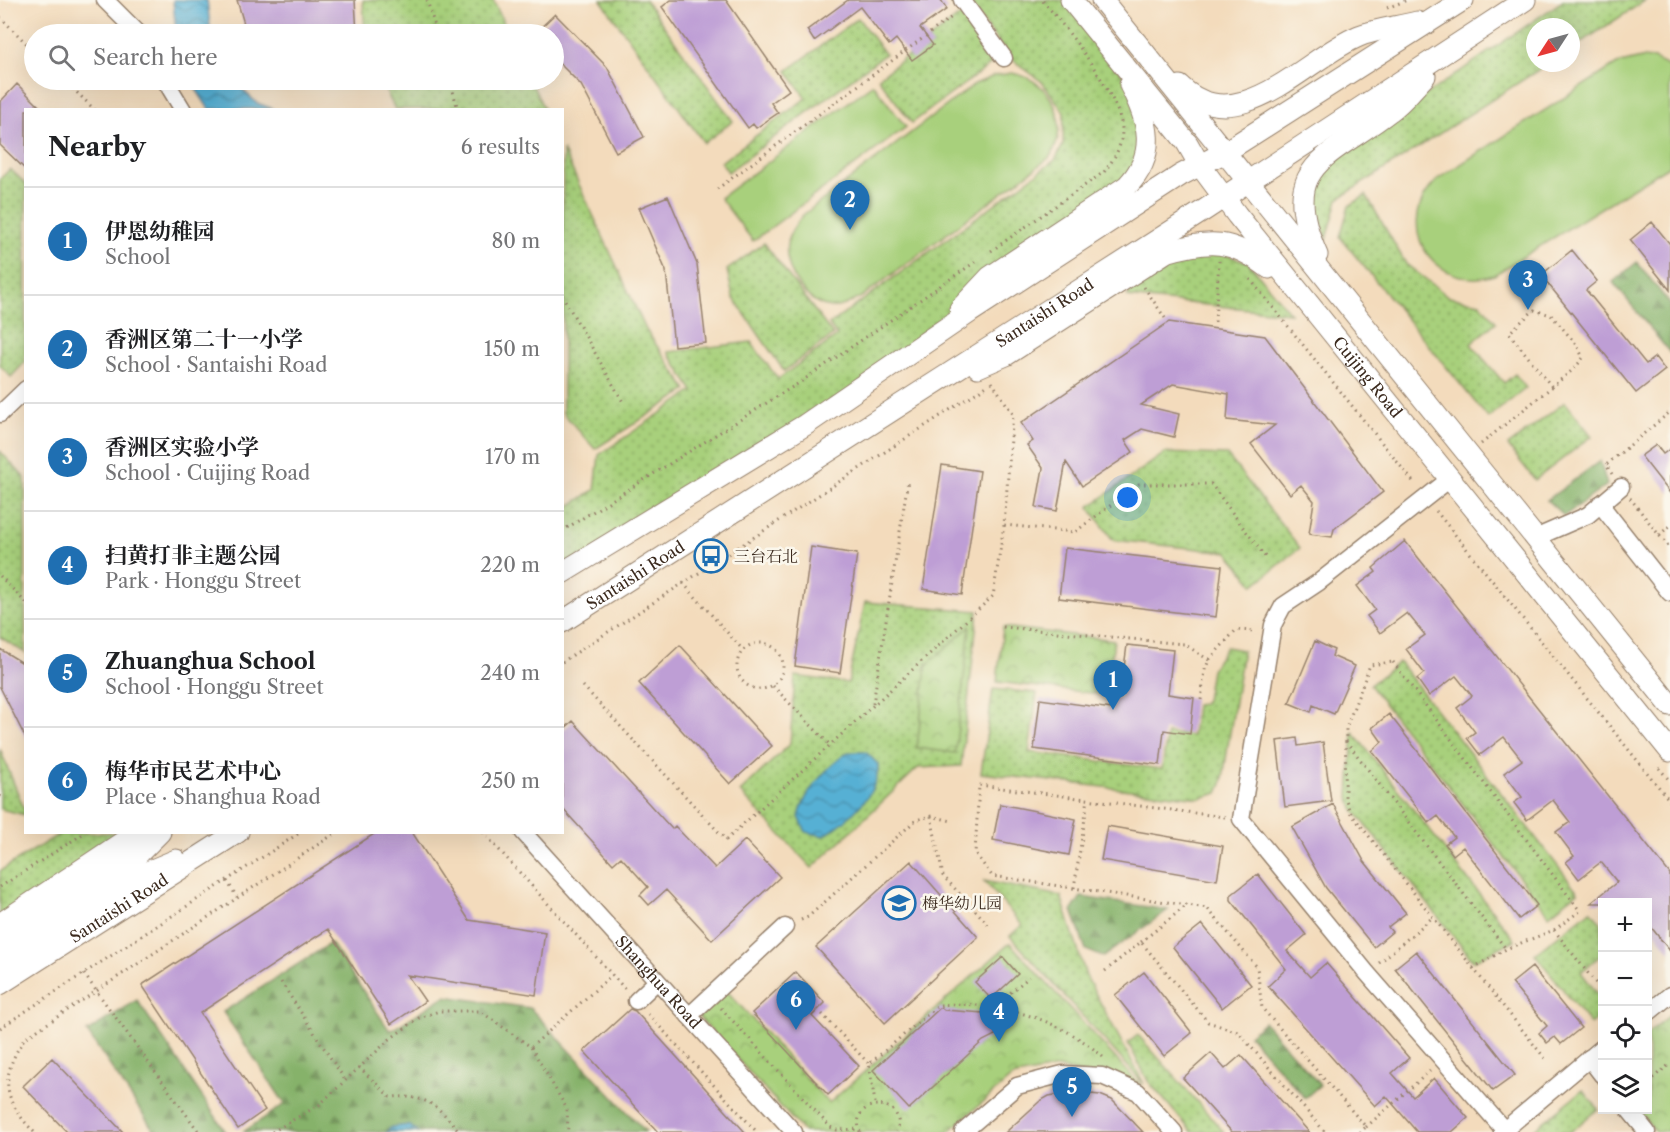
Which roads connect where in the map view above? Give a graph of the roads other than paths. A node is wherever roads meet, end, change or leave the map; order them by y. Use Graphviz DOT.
graph roads {
  1 [pos="105,0"];
  2 [pos="1102,0"];
  3 [pos="1462,0"];
  4 [pos="1525,0"];
  5 [pos="964,3"];
  6 [pos="1077,7"];
  7 [pos="1435,18"];
  8 [pos="129,24"];
  9 [pos="1454,46"];
  10 [pos="1146,54"];
  11 [pos="1004,58"];
  12 [pos="171,90"];
  13 [pos="182,108"];
  14 [pos="1225,152"];
  15 [pos="1199,164"];
  16 [pos="1248,180"];
  17 [pos="1224,197"];
  18 [pos="1328,281"];
  19 [pos="1298,292"];
  20 [pos="927,342"];
  21 [pos="24,390"];
  22 [pos="909,399"];
  23 [pos="0,414"];
  24 [pos="1451,478"];
  25 [pos="1621,487"];
  26 [pos="1594,510"];
  27 [pos="1535,538"];
  28 [pos="564,572"];
  29 [pos="1670,593"];
  30 [pos="564,621"];
  31 [pos="1670,705"];
  32 [pos="1670,751"];
  33 [pos="135,834"];
  34 [pos="159,834"];
  35 [pos="525,834"];
  36 [pos="232,836"];
  37 [pos="140,865"];
  38 [pos="0,924"];
  39 [pos="785,927"];
  40 [pos="0,944"];
  41 [pos="0,966"];
  42 [pos="657,981"];
  43 [pos="0,984"];
  44 [pos="1670,995"];
  45 [pos="636,1001"];
  46 [pos="1652,1009"];
  47 [pos="689,1016"];
  48 [pos="1596,1053"];
  49 [pos="1632,1114"];
  50 [pos="1504,1131"];
  51 [pos="794,1132"];
  52 [pos="963,1132"];
  53 [pos="1174,1132"];
  54 [pos="1647,1132"];
  1 -- 8 [label="street"];
  2 -- 10 [label="main road, Cuijing Road"];
  3 -- 7 [label="main road"];
  4 -- 9 [label="main road, Santaishi Road"];
  5 -- 11 [label="street"];
  6 -- 15 [label="main road, Cuijing Road"];
  6 -- 20 [label="main road"];
  7 -- 10 [label="main road"];
  7 -- 14 [label="main road"];
  9 -- 16 [label="main road, Santaishi Road"];
  9 -- 18 [label="main road"];
  10 -- 14 [label="main road, Cuijing Road"];
  12 -- 13 [label="street"];
  14 -- 15 [label="main road"];
  14 -- 16 [label="main road, Cuijing Road"];
  15 -- 17 [label="main road, Cuijing Road"];
  15 -- 20 [label="main road"];
  16 -- 17 [label="main road, Santaishi Road"];
  16 -- 18 [label="main road, Cuijing Road"];
  17 -- 19 [label="main road, Cuijing Road"];
  17 -- 22 [label="main road, Santaishi Road"];
  18 -- 27 [label="main road, Cuijing Road"];
  19 -- 22 [label="main road"];
  19 -- 24 [label="main road, Cuijing Road"];
  20 -- 28 [label="main road"];
  21 -- 23 [label="street"];
  22 -- 30 [label="main road, Santaishi Road"];
  24 -- 32 [label="main road, Cuijing Road"];
  24 -- 50 [label="street"];
  25 -- 26 [label="street"];
  26 -- 27 [label="street"];
  26 -- 29 [label="street"];
  27 -- 31 [label="main road, Cuijing Road"];
  33 -- 38 [label="main road"];
  34 -- 37 [label="main road"];
  35 -- 42 [label="street, Shanghua Road"];
  36 -- 37 [label="main road"];
  36 -- 43 [label="main road, Santaishi Road"];
  37 -- 40 [label="main road"];
  37 -- 41 [label="main road"];
  39 -- 47 [label="street"];
  42 -- 45 [label="street"];
  42 -- 47 [label="street, Shanghua Road"];
  44 -- 46 [label="street"];
  47 -- 51 [label="street, Shanghua Road"];
  48 -- 50 [label="street"];
  49 -- 54 [label="street"];
  52 -- 53 [label="street"];
}
